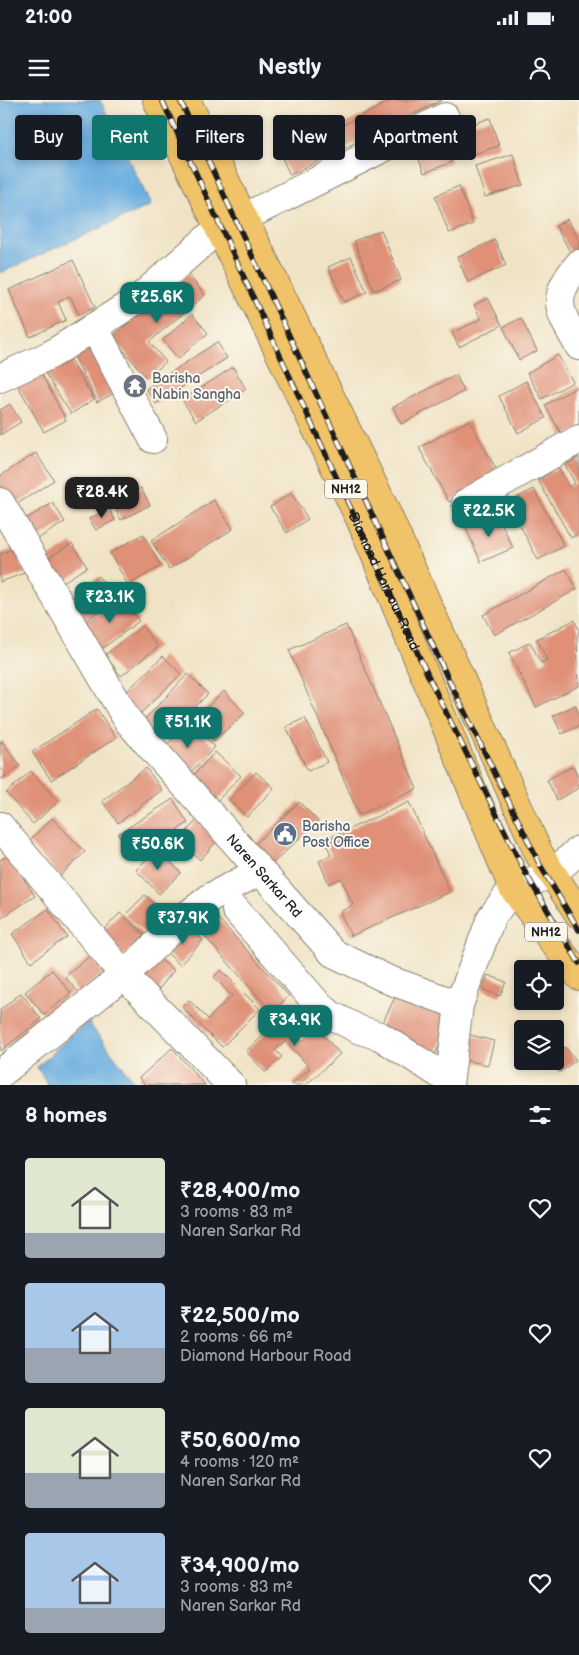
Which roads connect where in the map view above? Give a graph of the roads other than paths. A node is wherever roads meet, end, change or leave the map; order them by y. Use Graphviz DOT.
graph roads {
  1 [pos="157,100"];
  2 [pos="186,100"];
  3 [pos="358,160"];
  4 [pos="231,223"];
  5 [pos="579,264"];
  6 [pos="94,327"];
  7 [pos="579,346"];
  8 [pos="0,378"];
  9 [pos="153,439"];
  10 [pos="579,439"];
  11 [pos="466,503"];
  12 [pos="1,506"];
  13 [pos="452,661"];
  14 [pos="425,674"];
  15 [pos="0,826"];
  16 [pos="579,850"];
  17 [pos="260,871"];
  18 [pos="552,874"];
  19 [pos="513,888"];
  20 [pos="236,910"];
  21 [pos="579,914"];
  22 [pos="124,975"];
  23 [pos="579,976"];
  24 [pos="459,1005"];
  25 [pos="0,1074"];
  26 [pos="449,1083"];
  27 [pos="231,1085"];
  1 -- 4 [label="highway, Diamond Harbour Road / NH12"];
  2 -- 4 [label="highway, Diamond Harbour Road / NH12"];
  3 -- 4 [label="street"];
  4 -- 6 [label="street"];
  4 -- 13 [label="highway, Diamond Harbour Road / NH12"];
  4 -- 14 [label="highway, Diamond Harbour Road / NH12"];
  5 -- 7 [label="street"];
  6 -- 8 [label="street"];
  6 -- 9 [label="street"];
  10 -- 11 [label="street"];
  12 -- 17 [label="street, Naren Sarkar Rd"];
  13 -- 14 [label="highway"];
  13 -- 18 [label="highway, Diamond Harbour Road / NH12"];
  14 -- 19 [label="highway, Diamond Harbour Road / NH12"];
  15 -- 22 [label="street"];
  16 -- 18 [label="street"];
  17 -- 22 [label="street"];
  17 -- 24 [label="street, Naren Sarkar Rd"];
  18 -- 19 [label="street"];
  18 -- 21 [label="highway, Diamond Harbour Road / NH12"];
  19 -- 23 [label="highway, Diamond Harbour Road / NH12"];
  19 -- 24 [label="street"];
  20 -- 26 [label="street"];
  22 -- 25 [label="street"];
  22 -- 27 [label="street"];
  24 -- 26 [label="street"];
}
